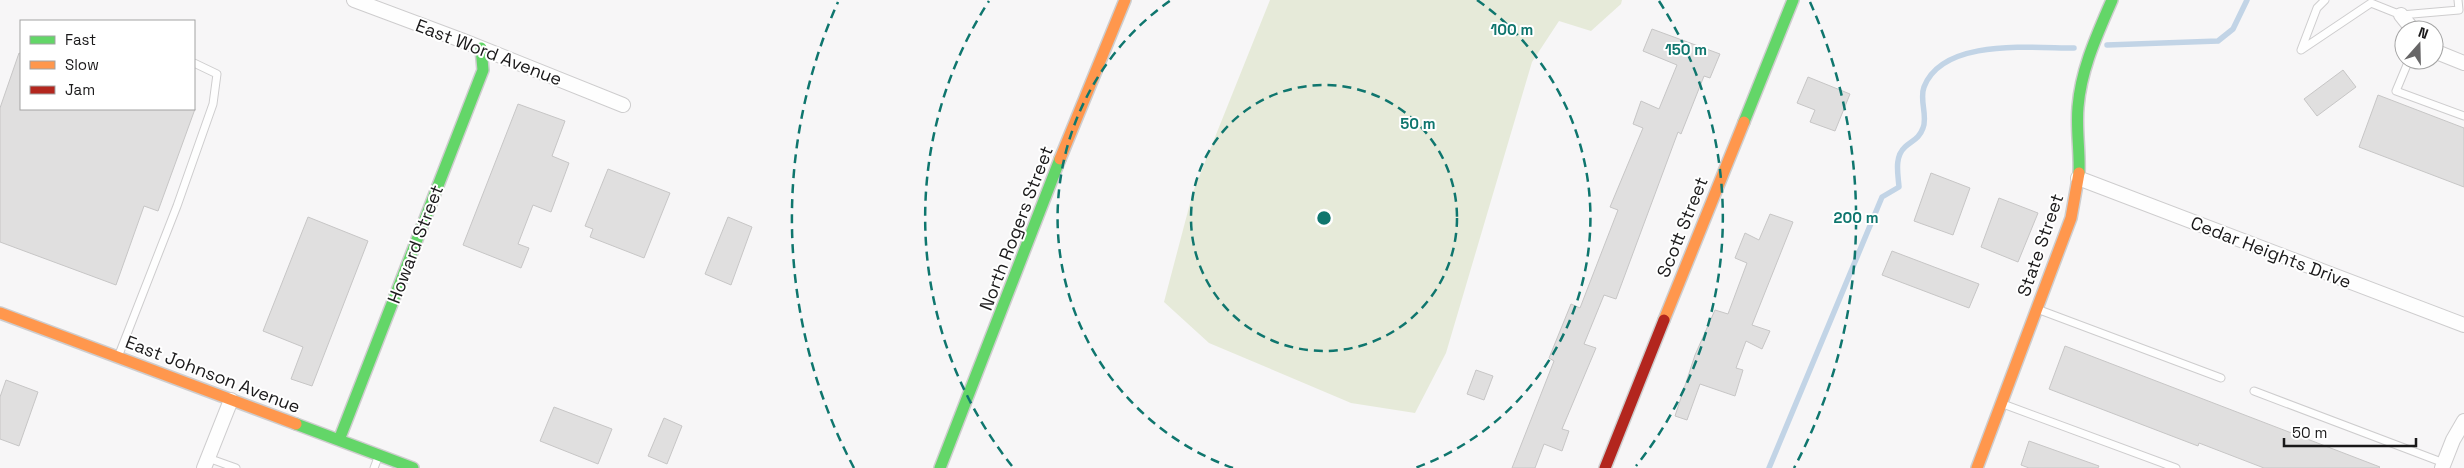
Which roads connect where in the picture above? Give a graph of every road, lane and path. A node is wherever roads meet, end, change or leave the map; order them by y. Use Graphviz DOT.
graph roads {
  1 [pos="354,0"];
  2 [pos="1125,0"];
  3 [pos="1793,0"];
  4 [pos="2112,0"];
  5 [pos="2324,0"];
  6 [pos="2458,0"];
  7 [pos="2401,15"];
  8 [pos="2405,20"];
  9 [pos="481,48"];
  10 [pos="2444,56"];
  11 [pos="195,63"];
  12 [pos="2464,63"];
  13 [pos="2405,70"];
  14 [pos="623,105"];
  15 [pos="2464,116"];
  16 [pos="2078,178"];
  17 [pos="2036,308"];
  18 [pos="0,313"];
  19 [pos="2464,325"];
  20 [pos="118,357"];
  21 [pos="2221,378"];
  22 [pos="2254,391"];
  23 [pos="231,400"];
  24 [pos="2000,403"];
  25 [pos="2464,420"];
  26 [pos="339,440"];
  27 [pos="379,455"];
  28 [pos="206,463"];
  29 [pos="2443,465"];
  30 [pos="236,468"];
  31 [pos="374,468"];
  32 [pos="413,468"];
  33 [pos="940,468"];
  34 [pos="1605,468"];
  35 [pos="1977,468"];
  36 [pos="2176,468"];
  1 -- 9 [label="street, East Word Avenue"];
  2 -- 33 [label="street, North Rogers Street"];
  3 -- 34 [label="street, Scott Street"];
  4 -- 16 [label="street, State Street"];
  5 -- 7 [label="lane"];
  6 -- 7 [label="lane"];
  7 -- 8 [label="street"];
  9 -- 14 [label="street, East Word Avenue"];
  9 -- 26 [label="street, Howard Street"];
  10 -- 12 [label="street"];
  11 -- 20 [label="lane"];
  13 -- 15 [label="lane"];
  16 -- 17 [label="street, State Street"];
  16 -- 19 [label="street, Cedar Heights Drive"];
  17 -- 21 [label="lane"];
  17 -- 24 [label="street, State Street"];
  18 -- 20 [label="street, East Johnson Avenue"];
  20 -- 23 [label="street, East Johnson Avenue"];
  22 -- 29 [label="lane"];
  23 -- 26 [label="street, East Johnson Avenue"];
  23 -- 28 [label="street"];
  24 -- 35 [label="street, State Street"];
  24 -- 36 [label="lane"];
  25 -- 29 [label="street"];
  26 -- 27 [label="street, East Johnson Avenue"];
  27 -- 31 [label="lane"];
  27 -- 32 [label="street, East Johnson Avenue"];
  28 -- 30 [label="lane"];
}
